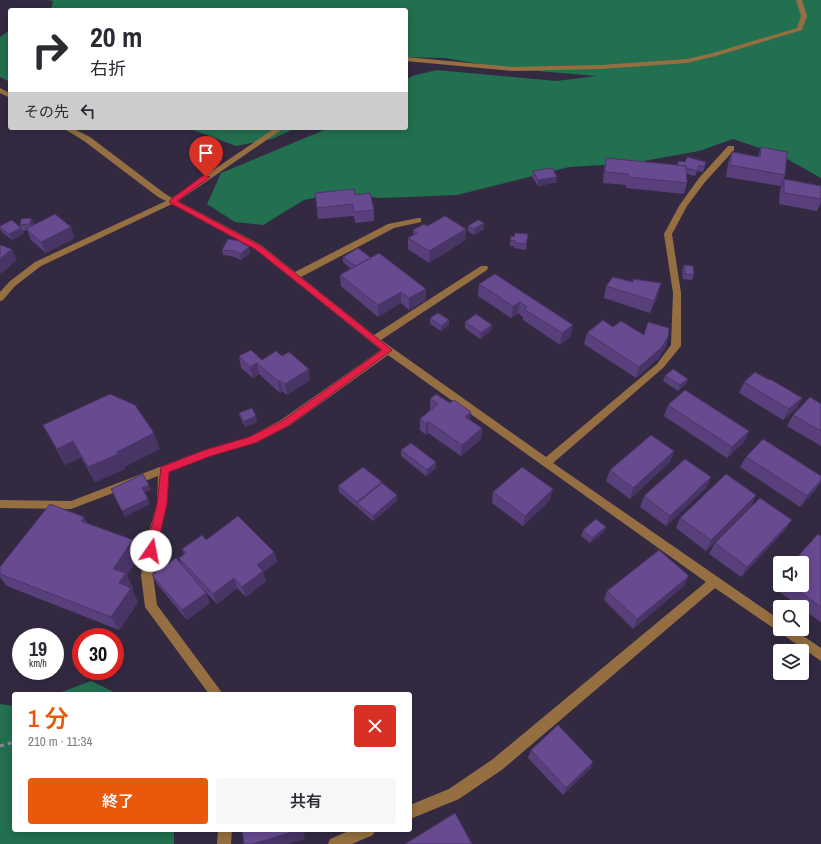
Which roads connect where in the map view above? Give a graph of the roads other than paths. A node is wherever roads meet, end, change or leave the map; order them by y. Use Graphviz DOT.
graph roads {
  1 [pos="799,0"];
  2 [pos="408,59"];
  3 [pos="71,130"];
  4 [pos="277,130"];
  5 [pos="731,148"];
  6 [pos="172,201"];
  7 [pos="418,220"];
  8 [pos="484,268"];
  9 [pos="295,276"];
  10 [pos="0,298"];
  11 [pos="374,340"];
  12 [pos="388,350"];
  13 [pos="546,463"];
  14 [pos="164,470"];
  15 [pos="0,504"];
  16 [pos="714,582"];
  17 [pos="773,622"];
  18 [pos="794,636"];
  19 [pos="821,654"];
  20 [pos="216,692"];
  21 [pos="412,811"];
  22 [pos="224,832"];
  23 [pos="363,832"];
  24 [pos="224,844"];
  25 [pos="335,844"];
  1 -- 2 [label="street"];
  3 -- 6 [label="street"];
  4 -- 6 [label="street"];
  5 -- 13 [label="street"];
  6 -- 9 [label="street"];
  6 -- 10 [label="street"];
  7 -- 9 [label="street"];
  8 -- 11 [label="street"];
  9 -- 11 [label="street"];
  11 -- 12 [label="street"];
  12 -- 13 [label="street"];
  12 -- 14 [label="street"];
  13 -- 16 [label="street"];
  14 -- 15 [label="street"];
  14 -- 20 [label="street"];
  16 -- 17 [label="street"];
  16 -- 21 [label="street"];
  18 -- 19 [label="street"];
  22 -- 24 [label="street"];
  23 -- 25 [label="street"];
}
